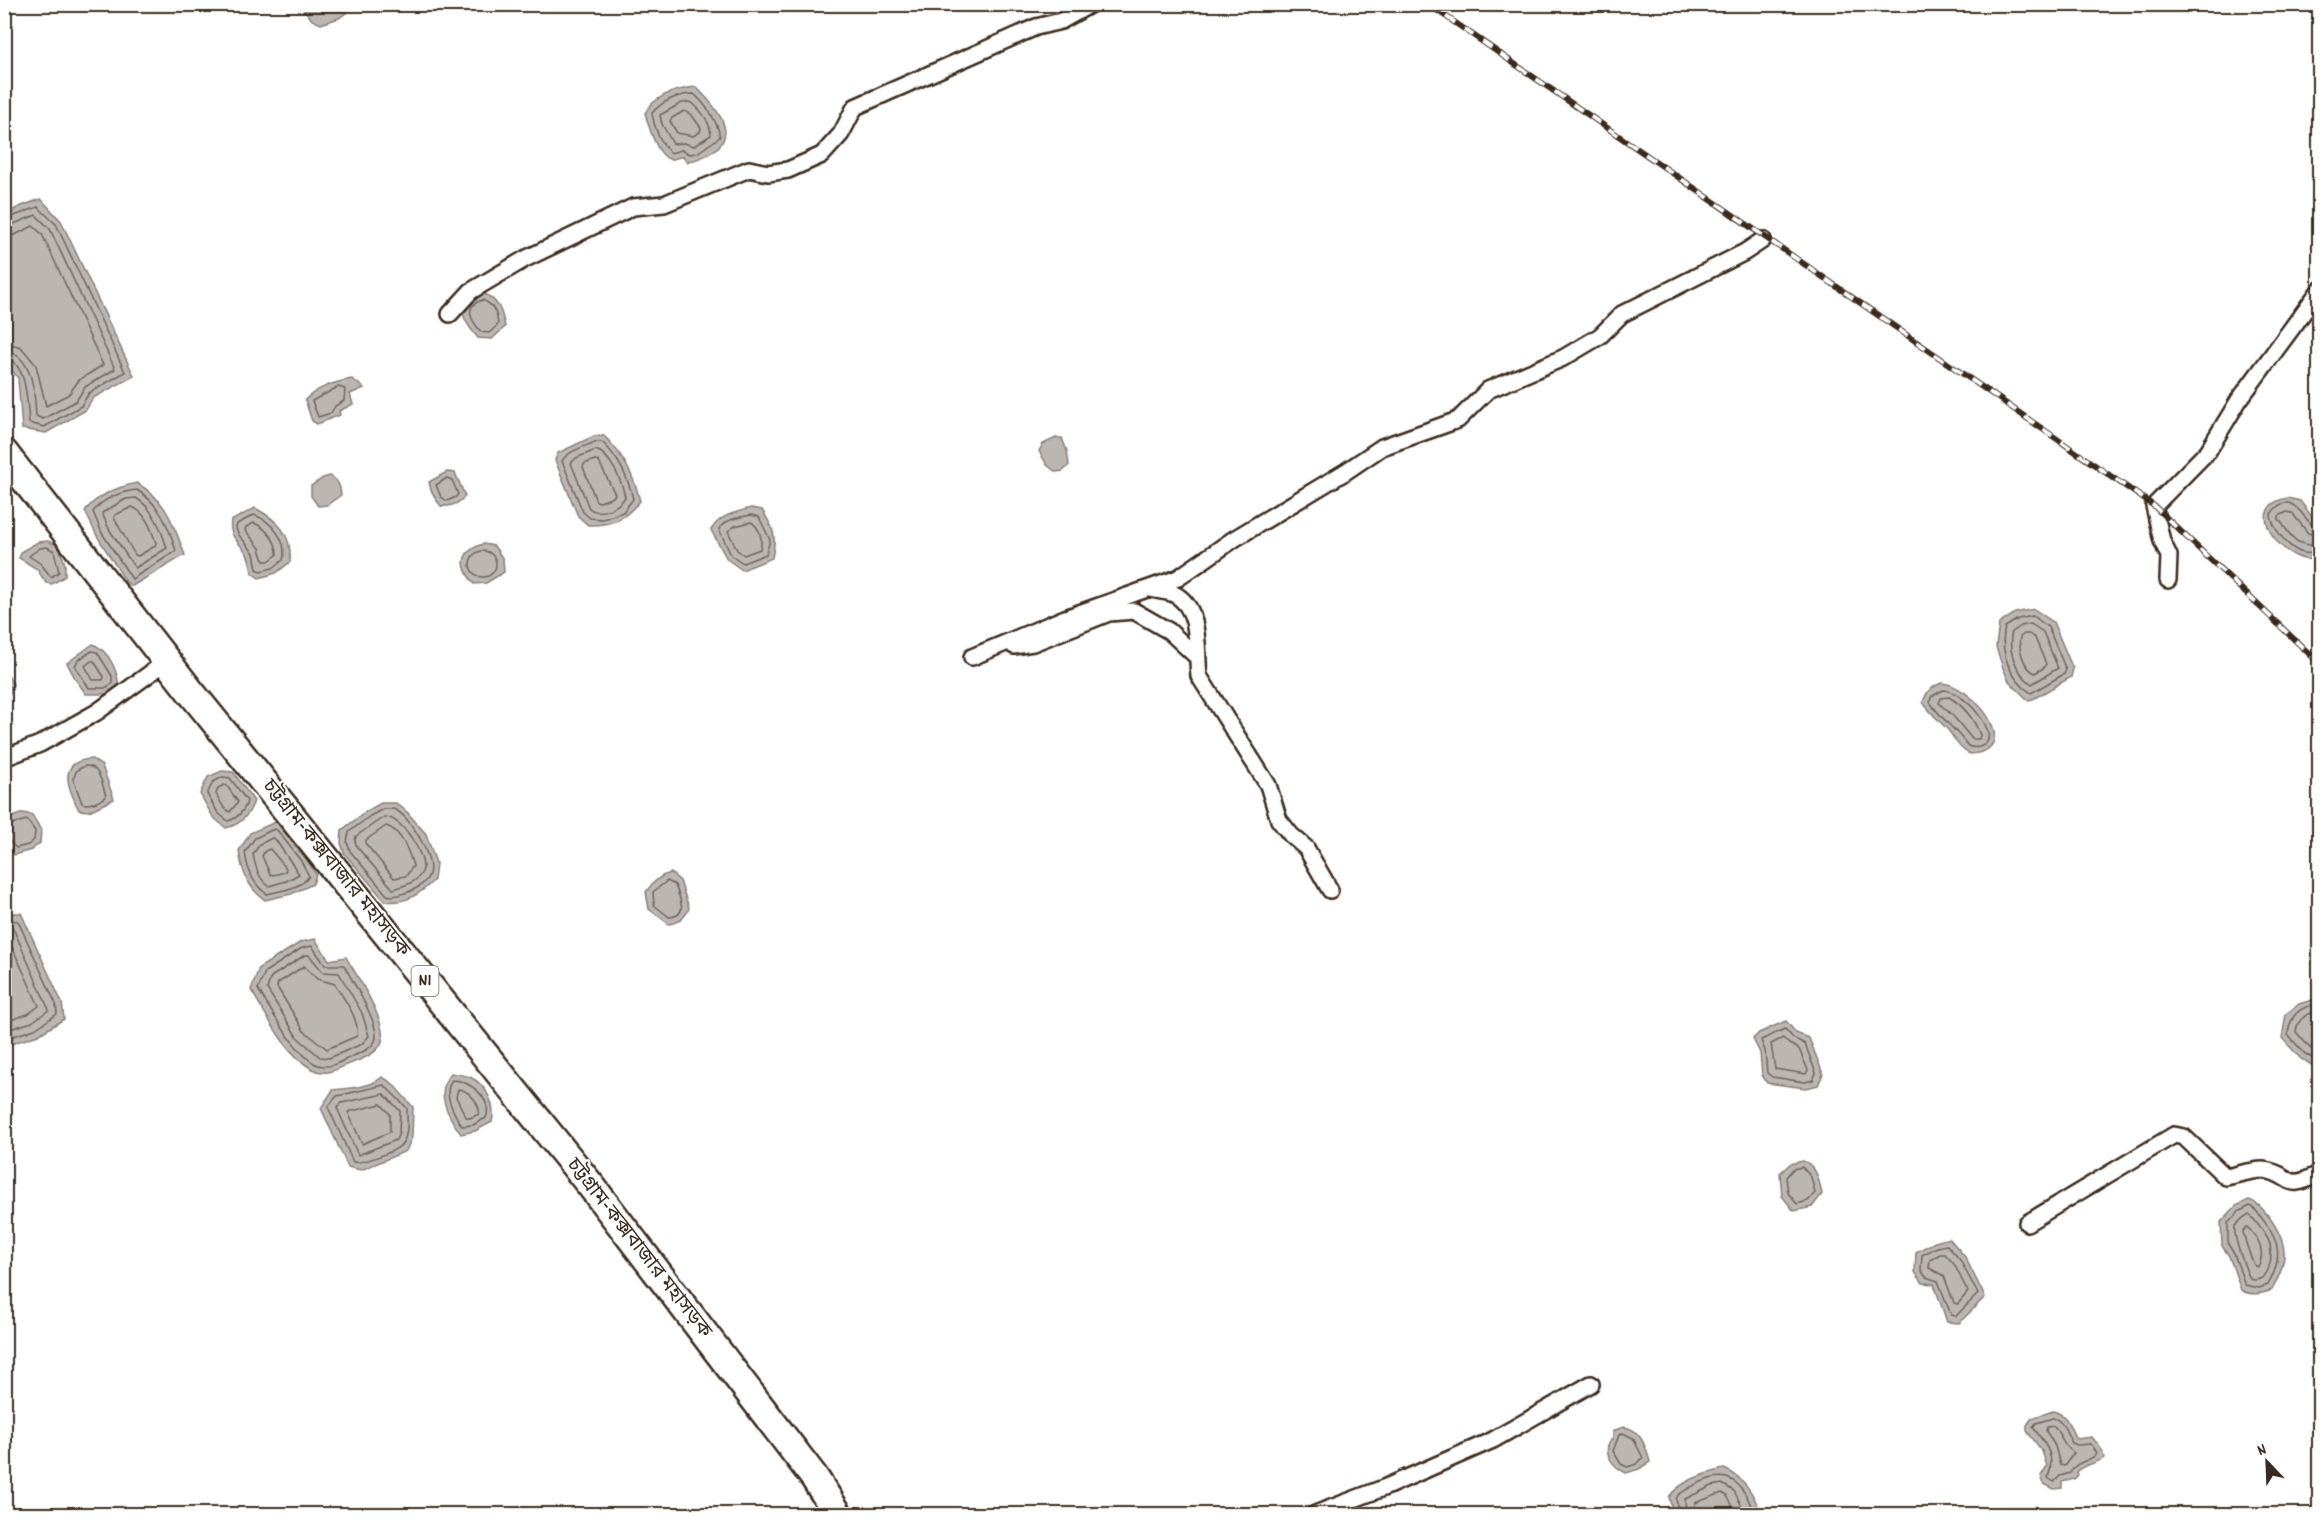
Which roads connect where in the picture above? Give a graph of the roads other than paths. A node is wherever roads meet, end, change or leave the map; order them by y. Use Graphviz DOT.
graph roads {
  1 [pos="1091,4"];
  2 [pos="1763,240"];
  3 [pos="2319,290"];
  4 [pos="450,314"];
  5 [pos="4,453"];
  6 [pos="2168,580"];
  7 [pos="1151,589"];
  8 [pos="989,650"];
  9 [pos="972,657"];
  10 [pos="1197,657"];
  11 [pos="167,661"];
  12 [pos="4,759"];
  13 [pos="1330,890"];
  14 [pos="2319,1173"];
  15 [pos="2027,1223"];
  16 [pos="1591,1384"];
  17 [pos="838,1515"];
  18 [pos="1315,1515"];
  1 -- 4 [label="street"];
  2 -- 7 [label="street"];
  3 -- 6 [label="street"];
  5 -- 11 [label="highway, চট্টগ্রাম-কক্সবাজার মহাসড়ক / N1"];
  7 -- 8 [label="street"];
  7 -- 10 [label="street"];
  8 -- 9 [label="street"];
  8 -- 10 [label="street"];
  10 -- 13 [label="street"];
  11 -- 12 [label="street"];
  11 -- 17 [label="highway, চট্টগ্রাম-কক্সবাজার মহাসড়ক / N1"];
  14 -- 15 [label="street"];
  16 -- 18 [label="street"];
}
